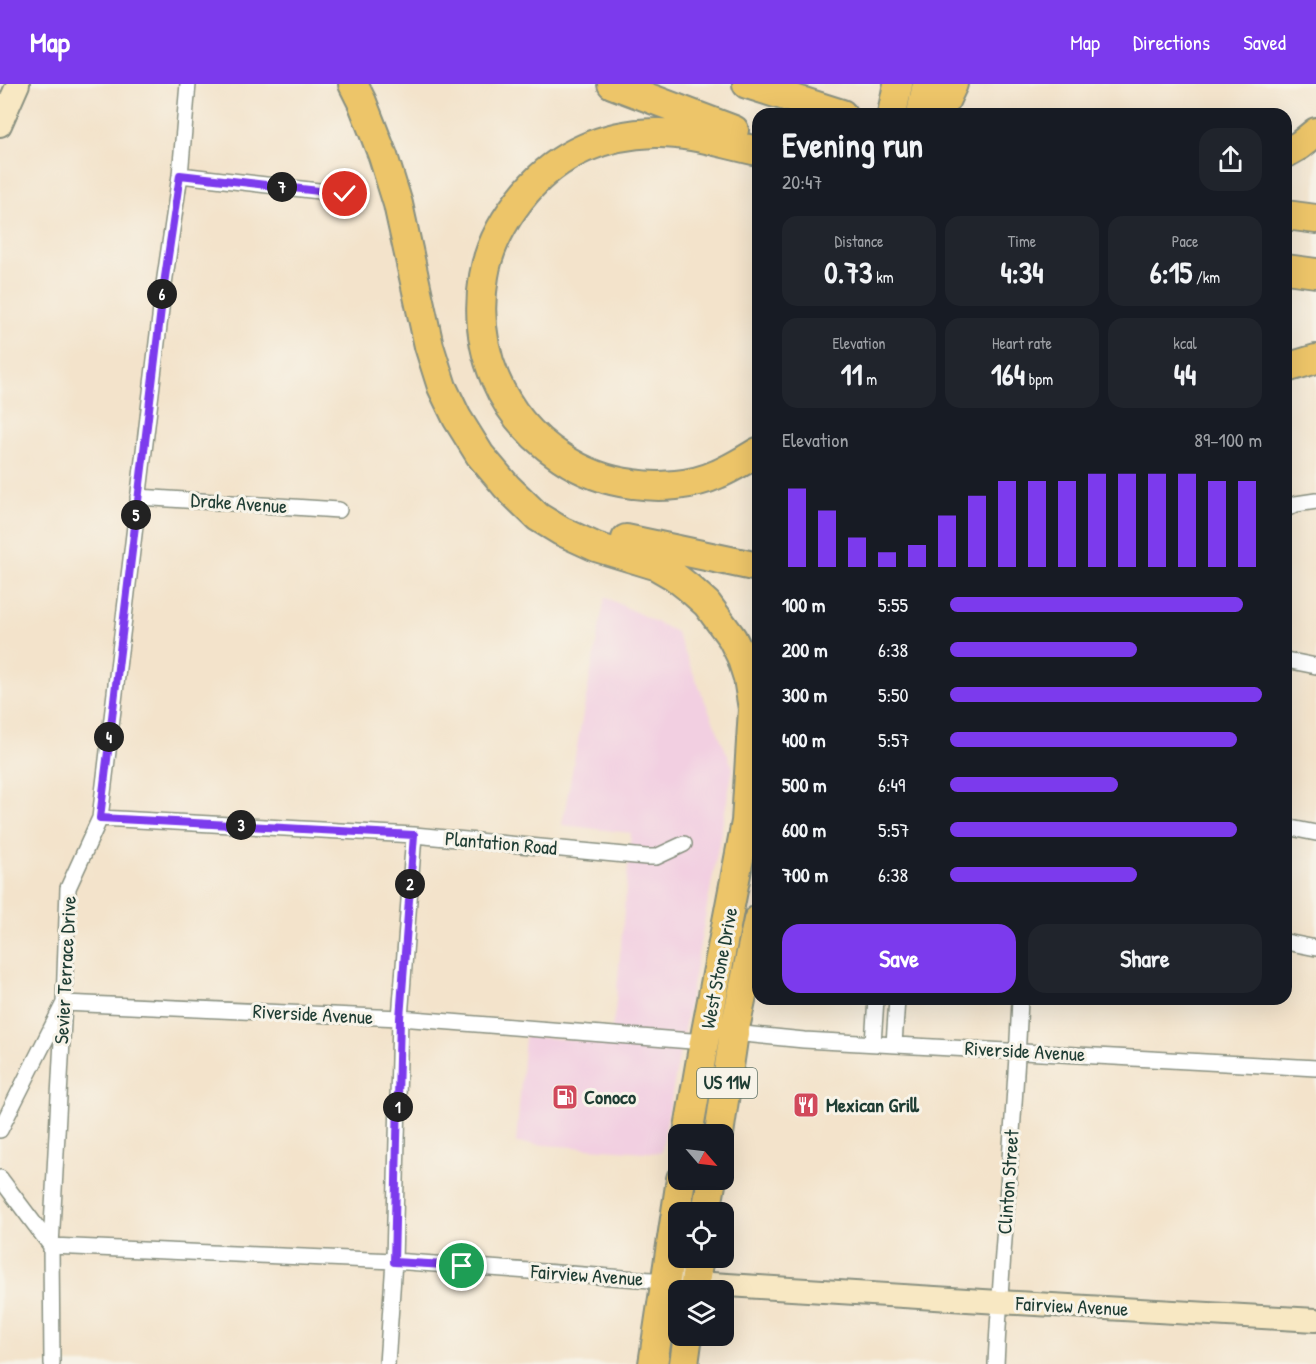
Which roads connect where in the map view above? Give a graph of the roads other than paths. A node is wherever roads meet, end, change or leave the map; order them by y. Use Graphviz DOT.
graph roads {
  1 [pos="18,84"];
  2 [pos="188,84"];
  3 [pos="354,84"];
  4 [pos="612,84"];
  5 [pos="747,84"];
  6 [pos="898,84"];
  7 [pos="927,84"];
  8 [pos="953,84"];
  9 [pos="823,108"];
  10 [pos="893,108"];
  11 [pos="922,108"];
  12 [pos="942,108"];
  13 [pos="0,125"];
  14 [pos="1316,132"];
  15 [pos="752,137"];
  16 [pos="752,150"];
  17 [pos="1292,150"];
  18 [pos="180,175"];
  19 [pos="345,194"];
  20 [pos="1292,216"];
  21 [pos="1316,219"];
  22 [pos="1292,270"];
  23 [pos="1316,273"];
  24 [pos="1316,359"];
  25 [pos="1292,366"];
  26 [pos="752,455"];
  27 [pos="507,487"];
  28 [pos="138,497"];
  29 [pos="1316,501"];
  30 [pos="1292,506"];
  31 [pos="339,510"];
  32 [pos="752,566"];
  33 [pos="1292,661"];
  34 [pos="1316,666"];
  35 [pos="752,703"];
  36 [pos="752,725"];
  37 [pos="752,794"];
  38 [pos="100,818"];
  39 [pos="746,822"];
  40 [pos="1292,828"];
  41 [pos="1316,833"];
  42 [pos="414,835"];
  43 [pos="684,844"];
  44 [pos="740,856"];
  45 [pos="1292,943"];
  46 [pos="752,948"];
  47 [pos="1316,948"];
  48 [pos="64,1003"];
  49 [pos="876,1005"];
  50 [pos="897,1005"];
  51 [pos="1020,1005"];
  52 [pos="400,1018"];
  53 [pos="734,1033"];
  54 [pos="704,1042"];
  55 [pos="873,1043"];
  56 [pos="894,1044"];
  57 [pos="1018,1051"];
  58 [pos="1316,1068"];
  59 [pos="690,1124"];
  60 [pos="706,1124"];
  61 [pos="720,1124"];
  62 [pos="0,1130"];
  63 [pos="0,1178"];
  64 [pos="679,1190"];
  65 [pos="51,1246"];
  66 [pos="394,1262"];
  67 [pos="696,1277"];
  68 [pos="665,1281"];
  69 [pos="999,1302"];
  70 [pos="1316,1320"];
  71 [pos="686,1346"];
  72 [pos="52,1364"];
  73 [pos="387,1364"];
  74 [pos="653,1364"];
  75 [pos="684,1364"];
  76 [pos="996,1364"];
  1 -- 13 [label="street"];
  2 -- 18 [label="street, Sevier Terrace Drive"];
  3 -- 27 [label="highway"];
  4 -- 15 [label="highway"];
  5 -- 9 [label="highway"];
  6 -- 10 [label="highway"];
  7 -- 11 [label="highway"];
  8 -- 12 [label="highway"];
  14 -- 17 [label="highway"];
  16 -- 26 [label="highway"];
  18 -- 19 [label="street"];
  18 -- 28 [label="street, Sevier Terrace Drive"];
  20 -- 21 [label="highway"];
  22 -- 23 [label="highway"];
  24 -- 25 [label="highway"];
  27 -- 32 [label="highway"];
  27 -- 35 [label="highway"];
  28 -- 31 [label="street, Drake Avenue"];
  28 -- 38 [label="street, Sevier Terrace Drive"];
  29 -- 30 [label="street"];
  33 -- 34 [label="street"];
  36 -- 39 [label="highway"];
  37 -- 39 [label="highway, West Stone Drive / US 11W"];
  38 -- 42 [label="street, Plantation Road"];
  38 -- 48 [label="street, Sevier Terrace Drive"];
  39 -- 44 [label="highway, West Stone Drive / US 11W"];
  40 -- 41 [label="street"];
  42 -- 43 [label="street, Plantation Road"];
  42 -- 52 [label="street"];
  44 -- 53 [label="highway"];
  44 -- 54 [label="highway, West Stone Drive / US 11W"];
  45 -- 47 [label="street"];
  46 -- 53 [label="highway, West Stone Drive / US 11W"];
  48 -- 52 [label="street, Riverside Avenue"];
  48 -- 62 [label="street"];
  48 -- 65 [label="street, Sevier Terrace Drive"];
  49 -- 55 [label="street"];
  50 -- 56 [label="street"];
  51 -- 57 [label="street, Clinton Street"];
  52 -- 54 [label="street, Riverside Avenue"];
  52 -- 66 [label="street"];
  53 -- 55 [label="street, Riverside Avenue"];
  53 -- 61 [label="highway, West Stone Drive / US 11W"];
  54 -- 59 [label="highway, West Stone Drive / US 11W"];
  54 -- 60 [label="highway"];
  55 -- 56 [label="street, Riverside Avenue"];
  56 -- 57 [label="street, Riverside Avenue"];
  57 -- 58 [label="street, Riverside Avenue"];
  57 -- 69 [label="street, Clinton Street"];
  63 -- 65 [label="street"];
  64 -- 68 [label="highway"];
  65 -- 66 [label="street, Fairview Avenue"];
  65 -- 72 [label="street, Sevier Terrace Drive"];
  66 -- 68 [label="street, Fairview Avenue"];
  66 -- 73 [label="street"];
  67 -- 68 [label="street, Fairview Avenue"];
  67 -- 69 [label="street, Fairview Avenue"];
  68 -- 74 [label="highway"];
  69 -- 70 [label="street, Fairview Avenue"];
  69 -- 76 [label="street, Clinton Street"];
  71 -- 75 [label="highway"];
}
